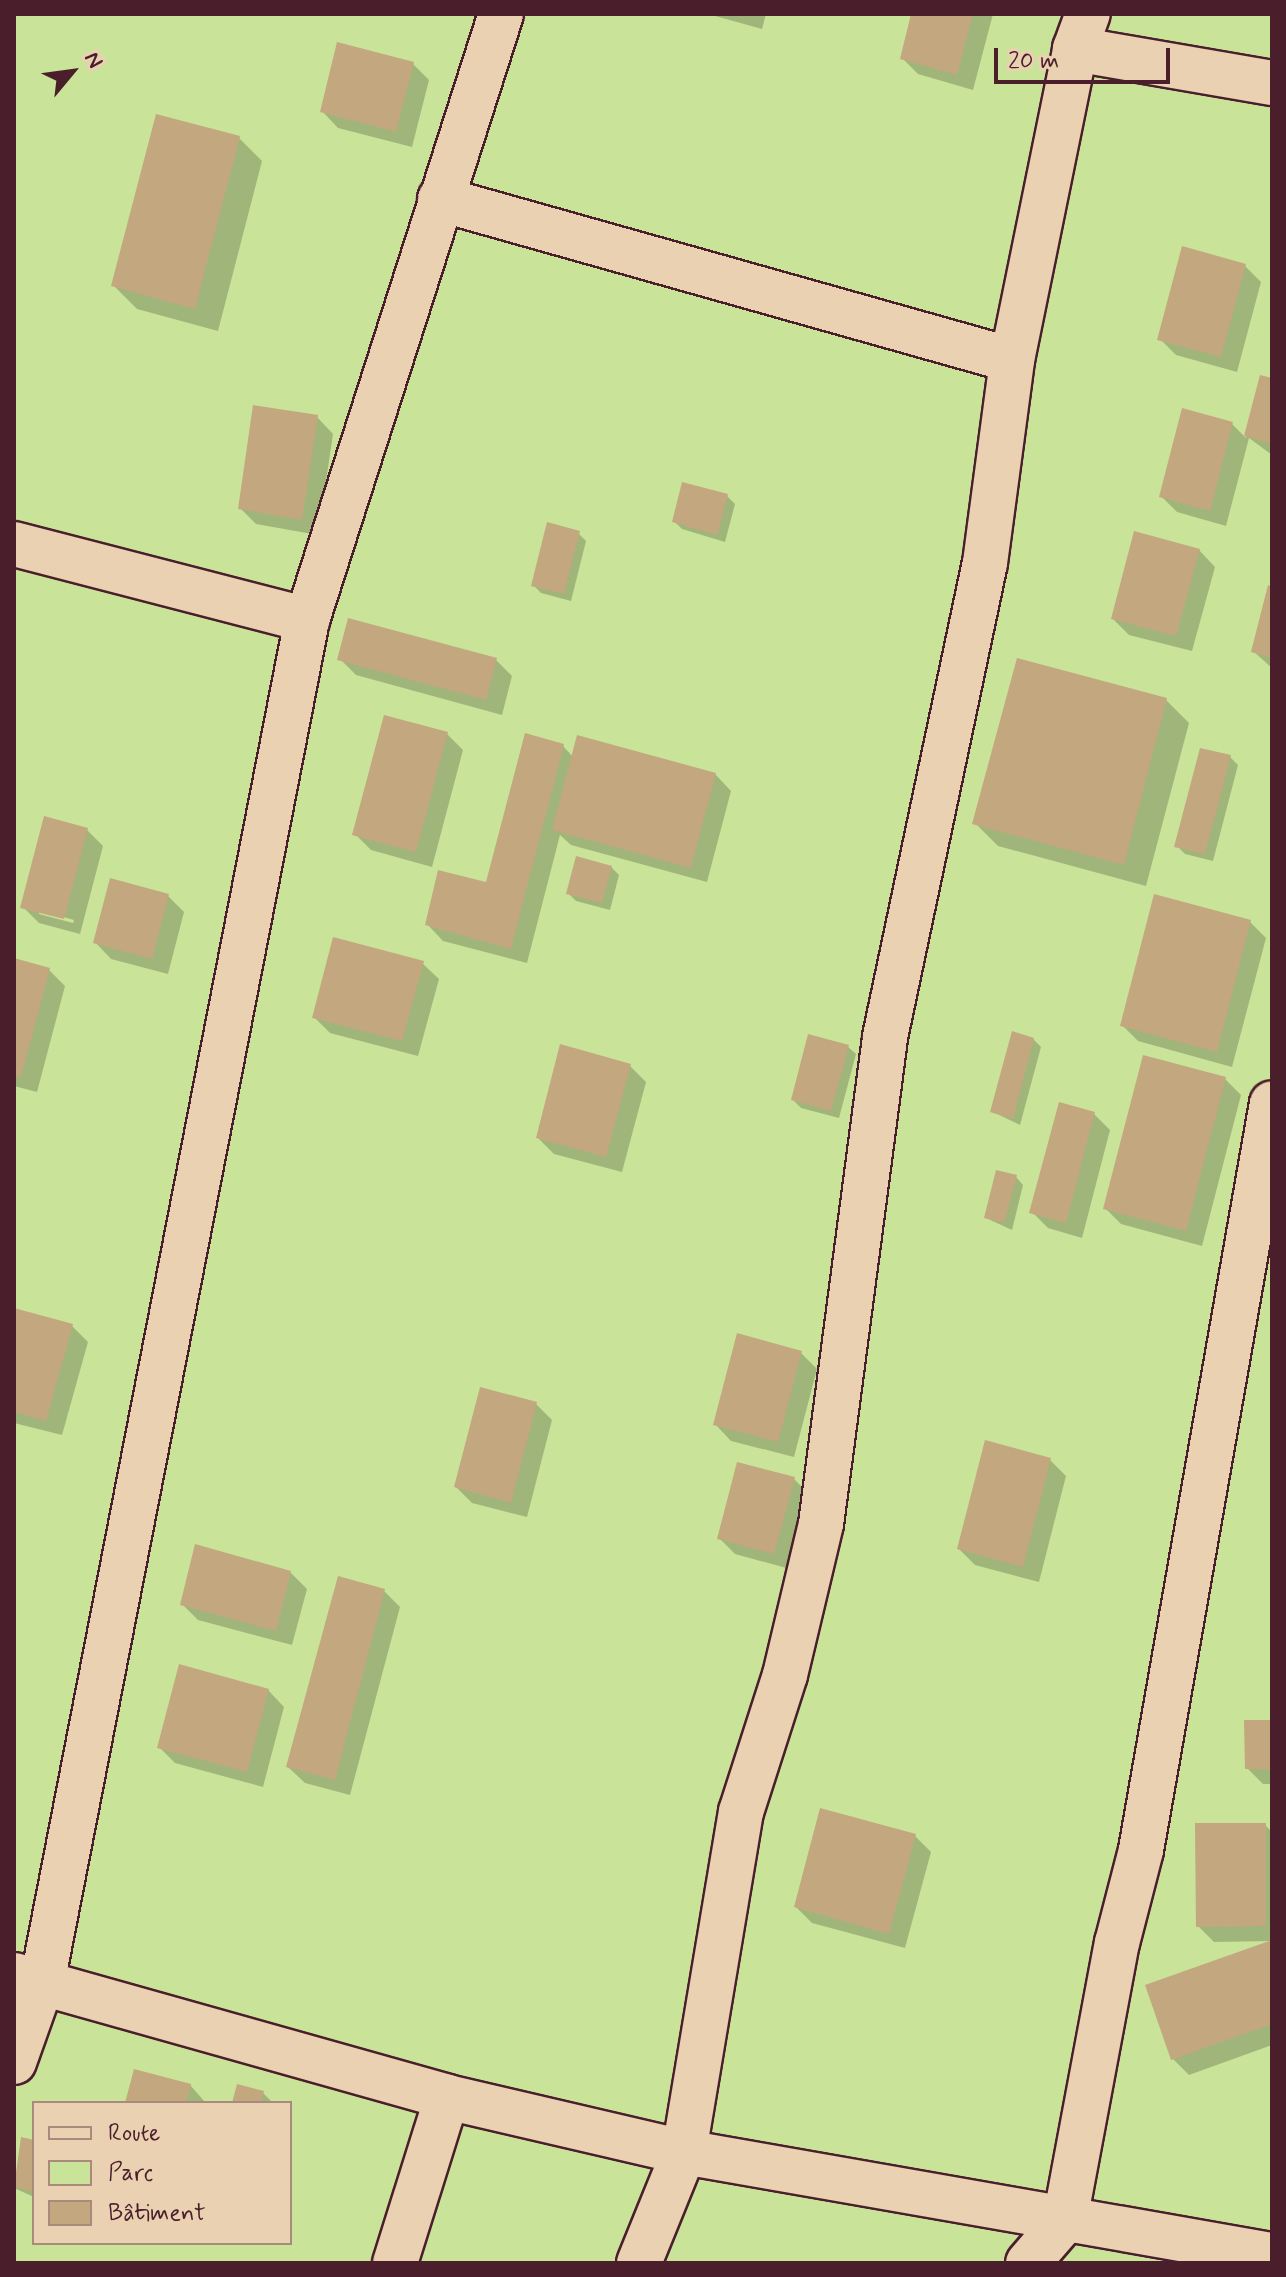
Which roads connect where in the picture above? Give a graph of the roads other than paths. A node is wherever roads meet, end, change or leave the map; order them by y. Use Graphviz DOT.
graph roads {
  1 [pos="501,14"];
  2 [pos="1081,32"];
  3 [pos="1272,83"];
  4 [pos="440,199"];
  5 [pos="1012,360"];
  6 [pos="14,544"];
  7 [pos="307,620"];
  8 [pos="1272,1103"];
  9 [pos="1264,1189"];
  10 [pos="28,1979"];
  11 [pos="14,2062"];
  12 [pos="447,2097"];
  13 [pos="684,2152"];
  14 [pos="1065,2220"];
  15 [pos="1272,2255"];
  16 [pos="395,2263"];
  17 [pos="639,2263"];
  18 [pos="1028,2263"];
  1 -- 4 [label="street"];
  2 -- 3 [label="street"];
  2 -- 5 [label="street"];
  4 -- 5 [label="street"];
  4 -- 7 [label="street"];
  5 -- 13 [label="street"];
  6 -- 7 [label="street"];
  7 -- 10 [label="street"];
  8 -- 9 [label="street"];
  9 -- 14 [label="street"];
  10 -- 11 [label="street"];
  10 -- 12 [label="street"];
  12 -- 13 [label="street"];
  12 -- 16 [label="street"];
  13 -- 14 [label="street"];
  13 -- 17 [label="street"];
  14 -- 15 [label="street"];
  14 -- 18 [label="street"];
}
